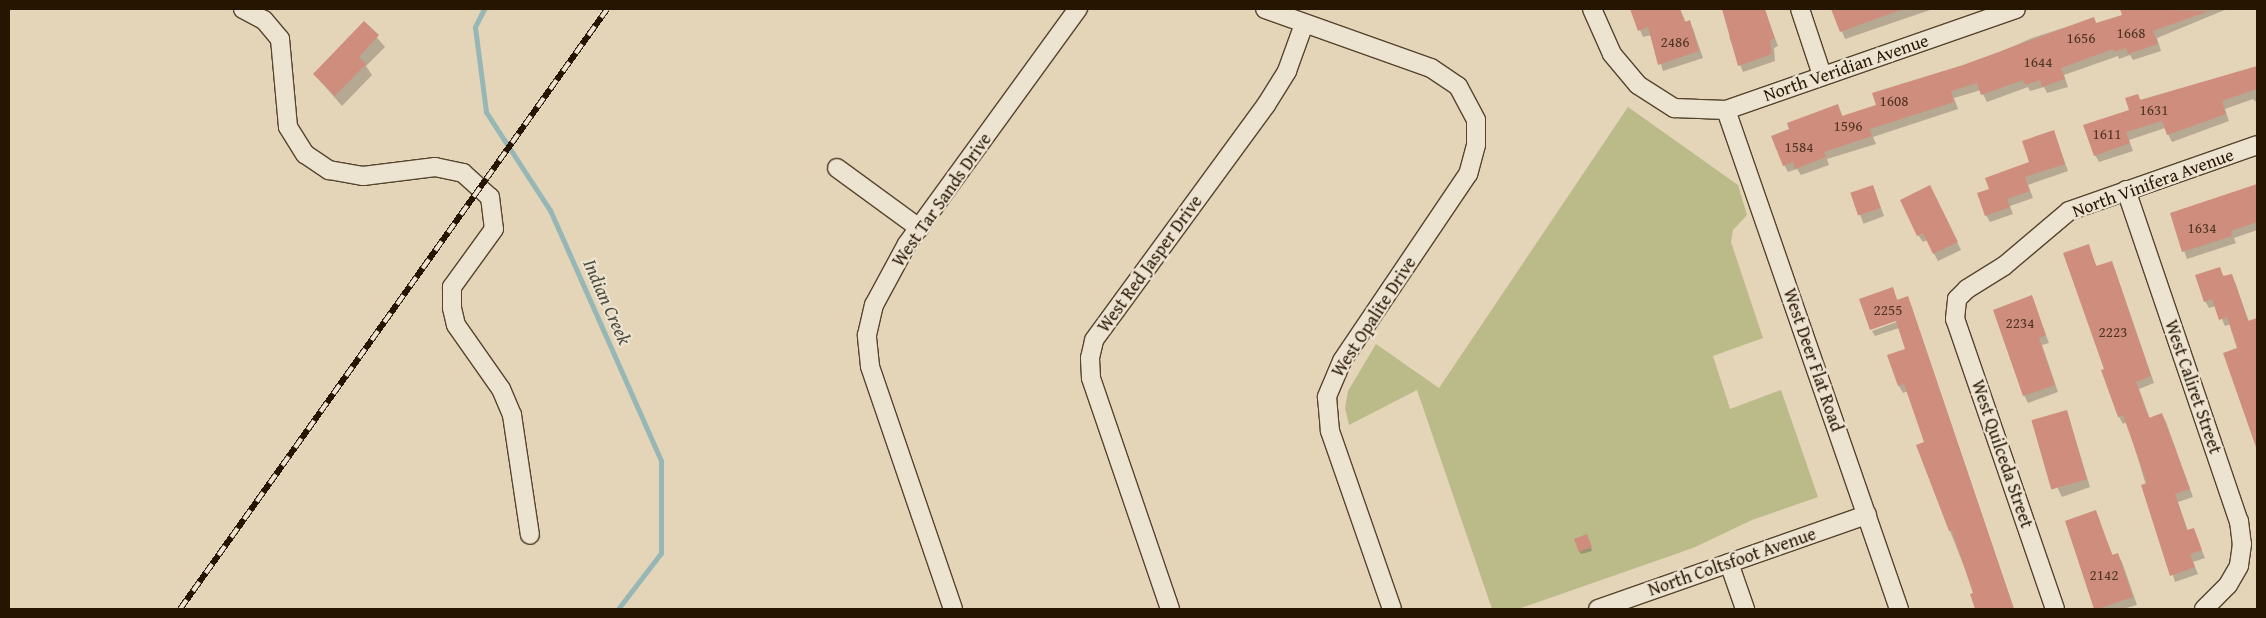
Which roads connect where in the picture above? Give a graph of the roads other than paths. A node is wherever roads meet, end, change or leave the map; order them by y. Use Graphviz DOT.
graph roads {
  1 [pos="242,9"];
  2 [pos="1078,9"];
  3 [pos="1265,9"];
  4 [pos="1592,9"];
  5 [pos="1800,9"];
  6 [pos="2016,9"];
  7 [pos="1304,24"];
  8 [pos="1822,75"];
  9 [pos="1726,110"];
  10 [pos="2257,146"];
  11 [pos="837,168"];
  12 [pos="2126,190"];
  13 [pos="919,228"];
  14 [pos="1957,299"];
  15 [pos="1867,515"];
  16 [pos="530,535"];
  17 [pos="1729,563"];
  18 [pos="953,609"];
  19 [pos="1170,609"];
  20 [pos="1392,609"];
  21 [pos="1598,609"];
  22 [pos="1744,609"];
  23 [pos="1899,609"];
  24 [pos="2055,609"];
  25 [pos="2204,609"];
  1 -- 16 [label="street"];
  2 -- 13 [label="street, West Tar Sands Drive"];
  3 -- 7 [label="street"];
  4 -- 9 [label="street, North Veridian Avenue"];
  5 -- 8 [label="street"];
  6 -- 8 [label="street, North Veridian Avenue"];
  7 -- 19 [label="street, West Red Jasper Drive"];
  7 -- 20 [label="street, West Opalite Drive"];
  8 -- 9 [label="street, North Veridian Avenue"];
  9 -- 15 [label="street, West Deer Flat Road"];
  10 -- 12 [label="street, North Vinifera Avenue"];
  11 -- 13 [label="street"];
  12 -- 14 [label="street, North Vinifera Avenue"];
  12 -- 25 [label="street, West Caliret Street"];
  13 -- 18 [label="street, West Tar Sands Drive"];
  14 -- 24 [label="street, West Quilceda Street"];
  15 -- 17 [label="street, North Coltsfoot Avenue"];
  15 -- 23 [label="street, West Deer Flat Road"];
  17 -- 21 [label="street, North Coltsfoot Avenue"];
  17 -- 22 [label="street"];
}
